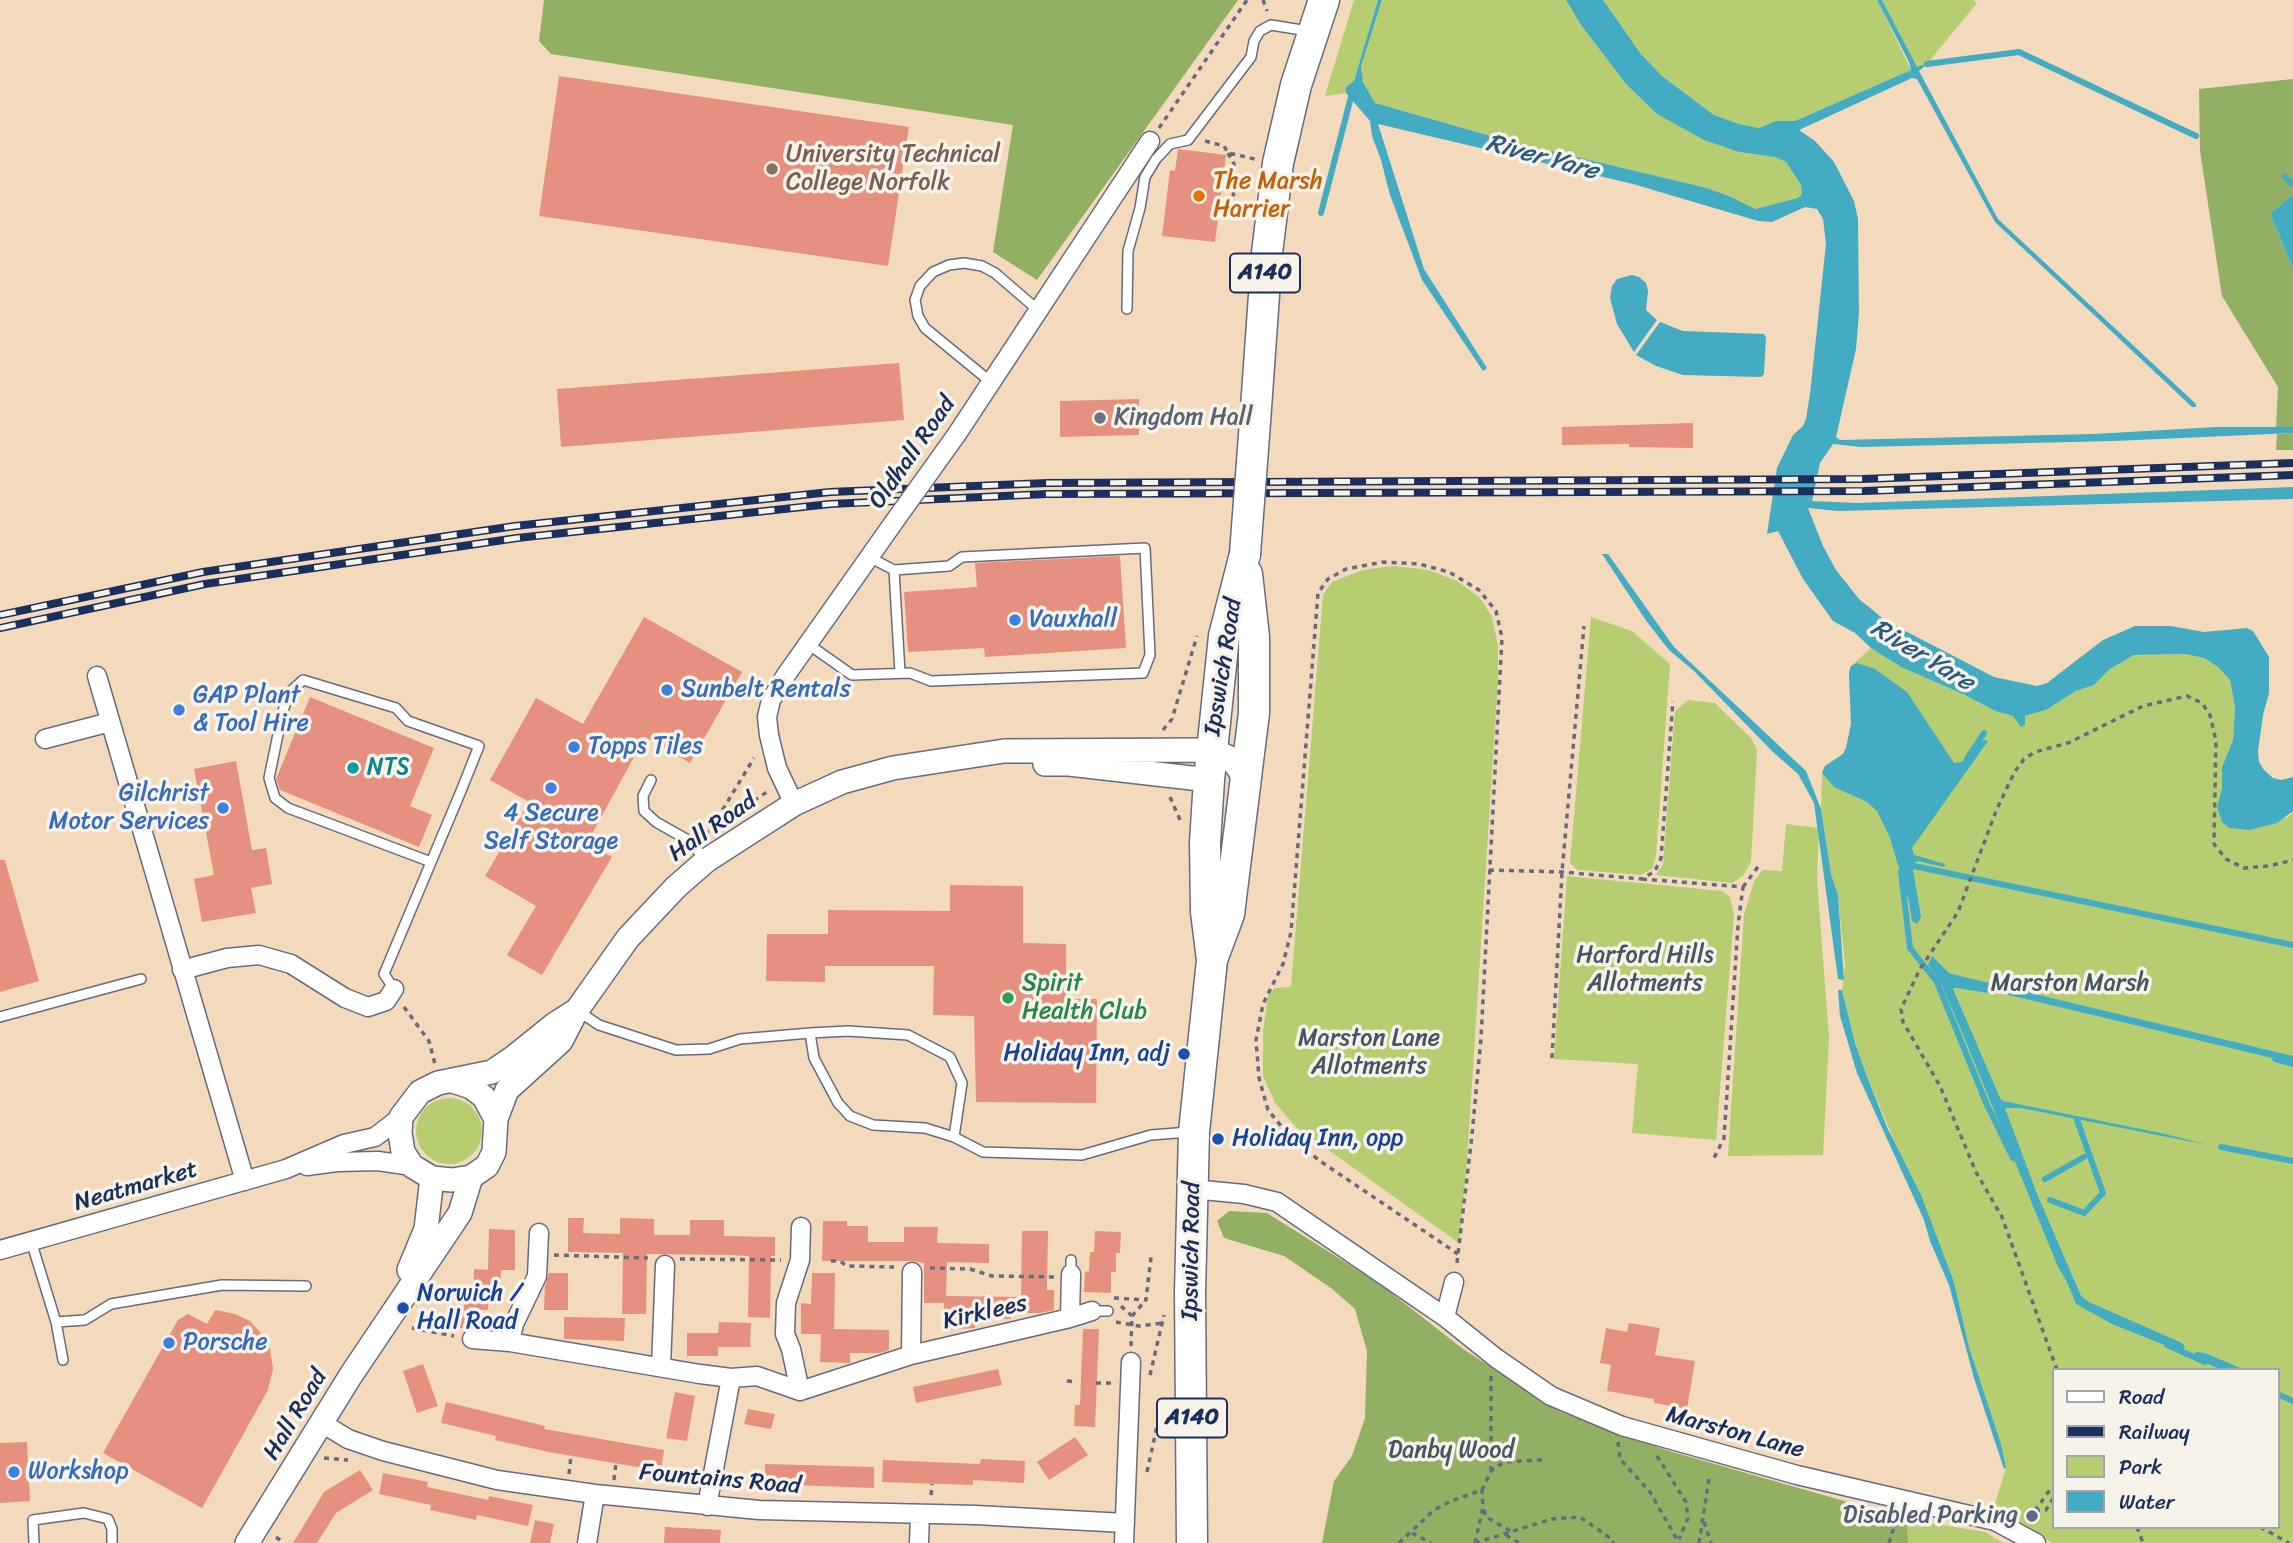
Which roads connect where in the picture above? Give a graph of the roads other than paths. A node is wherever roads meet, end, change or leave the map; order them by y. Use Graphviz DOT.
graph roads {
  1 [pos="1324,0"];
  2 [pos="1314,32"];
  3 [pos="1150,141"];
  4 [pos="1127,309"];
  5 [pos="1038,310"];
  6 [pos="992,383"];
  7 [pos="1245,554"];
  8 [pos="869,557"];
  9 [pos="894,570"];
  10 [pos="1249,596"];
  11 [pos="808,644"];
  12 [pos="900,673"];
  13 [pos="97,676"];
  14 [pos="110,722"];
  15 [pos="45,739"];
  16 [pos="1221,754"];
  17 [pos="929,762"];
  18 [pos="652,780"];
  19 [pos="1209,780"];
  20 [pos="1246,785"];
  21 [pos="794,804"];
  22 [pos="700,852"];
  23 [pos="431,862"];
  24 [pos="1212,960"];
  25 [pos="182,970"];
  26 [pos="141,979"];
  27 [pos="394,989"];
  28 [pos="577,1010"];
  29 [pos="0,1017"];
  30 [pos="810,1033"];
  31 [pos="446,1082"];
  32 [pos="401,1117"];
  33 [pos="496,1119"];
  34 [pos="1194,1132"];
  35 [pos="954,1137"];
  36 [pos="412,1166"];
  37 [pos="286,1169"];
  38 [pos="471,1177"];
  39 [pos="432,1178"];
  40 [pos="245,1181"];
  41 [pos="1192,1189"];
  42 [pos="801,1227"];
  43 [pos="539,1233"];
  44 [pos="31,1241"];
  45 [pos="0,1250"];
  46 [pos="665,1265"];
  47 [pos="1071,1267"];
  48 [pos="912,1269"];
  49 [pos="1454,1282"];
  50 [pos="306,1286"];
  51 [pos="1100,1311"];
  52 [pos="390,1315"];
  53 [pos="1445,1317"];
  54 [pos="1070,1318"];
  55 [pos="56,1322"];
  56 [pos="472,1339"];
  57 [pos="510,1342"];
  58 [pos="911,1356"];
  59 [pos="63,1360"];
  60 [pos="1131,1362"];
  61 [pos="661,1367"];
  62 [pos="731,1378"];
  63 [pos="800,1391"];
  64 [pos="322,1423"];
  65 [pos="595,1494"];
  66 [pos="707,1506"];
  67 [pos="920,1514"];
  68 [pos="1125,1524"];
  69 [pos="34,1543"];
  70 [pos="112,1543"];
  71 [pos="247,1543"];
  72 [pos="587,1543"];
  73 [pos="919,1543"];
  74 [pos="1124,1543"];
  75 [pos="1192,1543"];
  76 [pos="2036,1543"];
  1 -- 2 [label="highway, Ipswich Road / A140"];
  2 -- 4 [label="lane"];
  2 -- 7 [label="highway, Ipswich Road / A140, bridge"];
  3 -- 5 [label="street, Oldhall Road"];
  5 -- 6 [label="street, Oldhall Road"];
  5 -- 6 [label="lane"];
  6 -- 8 [label="street, Oldhall Road, bridge"];
  7 -- 10 [label="highway, Ipswich Road / A140"];
  7 -- 16 [label="highway, Ipswich Road / A140"];
  8 -- 9 [label="lane"];
  8 -- 11 [label="street, Oldhall Road"];
  9 -- 12 [label="lane"];
  9 -- 12 [label="lane"];
  10 -- 16 [label="highway, Ipswich Road / A140"];
  10 -- 20 [label="highway, Ipswich Road / A140"];
  11 -- 12 [label="lane"];
  11 -- 21 [label="street, Oldhall Road"];
  13 -- 14 [label="street"];
  14 -- 15 [label="street"];
  14 -- 25 [label="street"];
  16 -- 17 [label="street, Hall Road"];
  16 -- 19 [label="highway, Ipswich Road / A140"];
  16 -- 20 [label="street"];
  17 -- 19 [label="street, Hall Road"];
  17 -- 21 [label="street, Hall Road"];
  18 -- 22 [label="lane"];
  19 -- 24 [label="highway, Ipswich Road / A140"];
  20 -- 24 [label="highway, Ipswich Road / A140"];
  21 -- 22 [label="street, Hall Road"];
  22 -- 28 [label="street, Hall Road"];
  23 -- 23 [label="lane"];
  23 -- 27 [label="lane"];
  24 -- 34 [label="highway, Ipswich Road / A140"];
  25 -- 27 [label="street"];
  25 -- 40 [label="street"];
  26 -- 29 [label="lane"];
  28 -- 30 [label="lane"];
  28 -- 31 [label="street, Hall Road"];
  28 -- 33 [label="street, Hall Road"];
  30 -- 35 [label="lane"];
  30 -- 35 [label="lane"];
  31 -- 32 [label="street, Hall Road"];
  31 -- 33 [label="street"];
  32 -- 36 [label="street"];
  32 -- 37 [label="street, Neatmarket"];
  33 -- 38 [label="street, Hall Road"];
  34 -- 35 [label="lane"];
  34 -- 41 [label="highway, Ipswich Road / A140"];
  36 -- 37 [label="street, Neatmarket"];
  36 -- 39 [label="street"];
  37 -- 40 [label="street, Neatmarket"];
  38 -- 39 [label="street"];
  38 -- 52 [label="street, Hall Road"];
  39 -- 52 [label="street, Hall Road"];
  40 -- 44 [label="street, Neatmarket"];
  41 -- 53 [label="street, Marston Lane"];
  41 -- 75 [label="highway, Ipswich Road / A140"];
  42 -- 63 [label="street"];
  43 -- 57 [label="street"];
  44 -- 45 [label="street, Neatmarket"];
  44 -- 55 [label="lane"];
  46 -- 61 [label="street"];
  47 -- 54 [label="street"];
  48 -- 58 [label="street, Kirklees"];
  49 -- 53 [label="street"];
  50 -- 55 [label="lane"];
  51 -- 54 [label="street, Kirklees"];
  52 -- 64 [label="street, Hall Road"];
  53 -- 76 [label="street, Marston Lane"];
  54 -- 58 [label="street, Kirklees"];
  55 -- 59 [label="lane"];
  56 -- 57 [label="street"];
  57 -- 61 [label="street"];
  58 -- 63 [label="street, Kirklees"];
  60 -- 68 [label="street"];
  61 -- 62 [label="street"];
  62 -- 63 [label="street"];
  62 -- 66 [label="street"];
  64 -- 65 [label="street, Fountains Road"];
  64 -- 71 [label="street, Hall Road"];
  65 -- 66 [label="street, Fountains Road"];
  65 -- 72 [label="street"];
  66 -- 67 [label="street, Fountains Road"];
  67 -- 68 [label="street, Fountains Road"];
  67 -- 73 [label="street"];
  68 -- 74 [label="street"];
  69 -- 70 [label="lane"];
}
